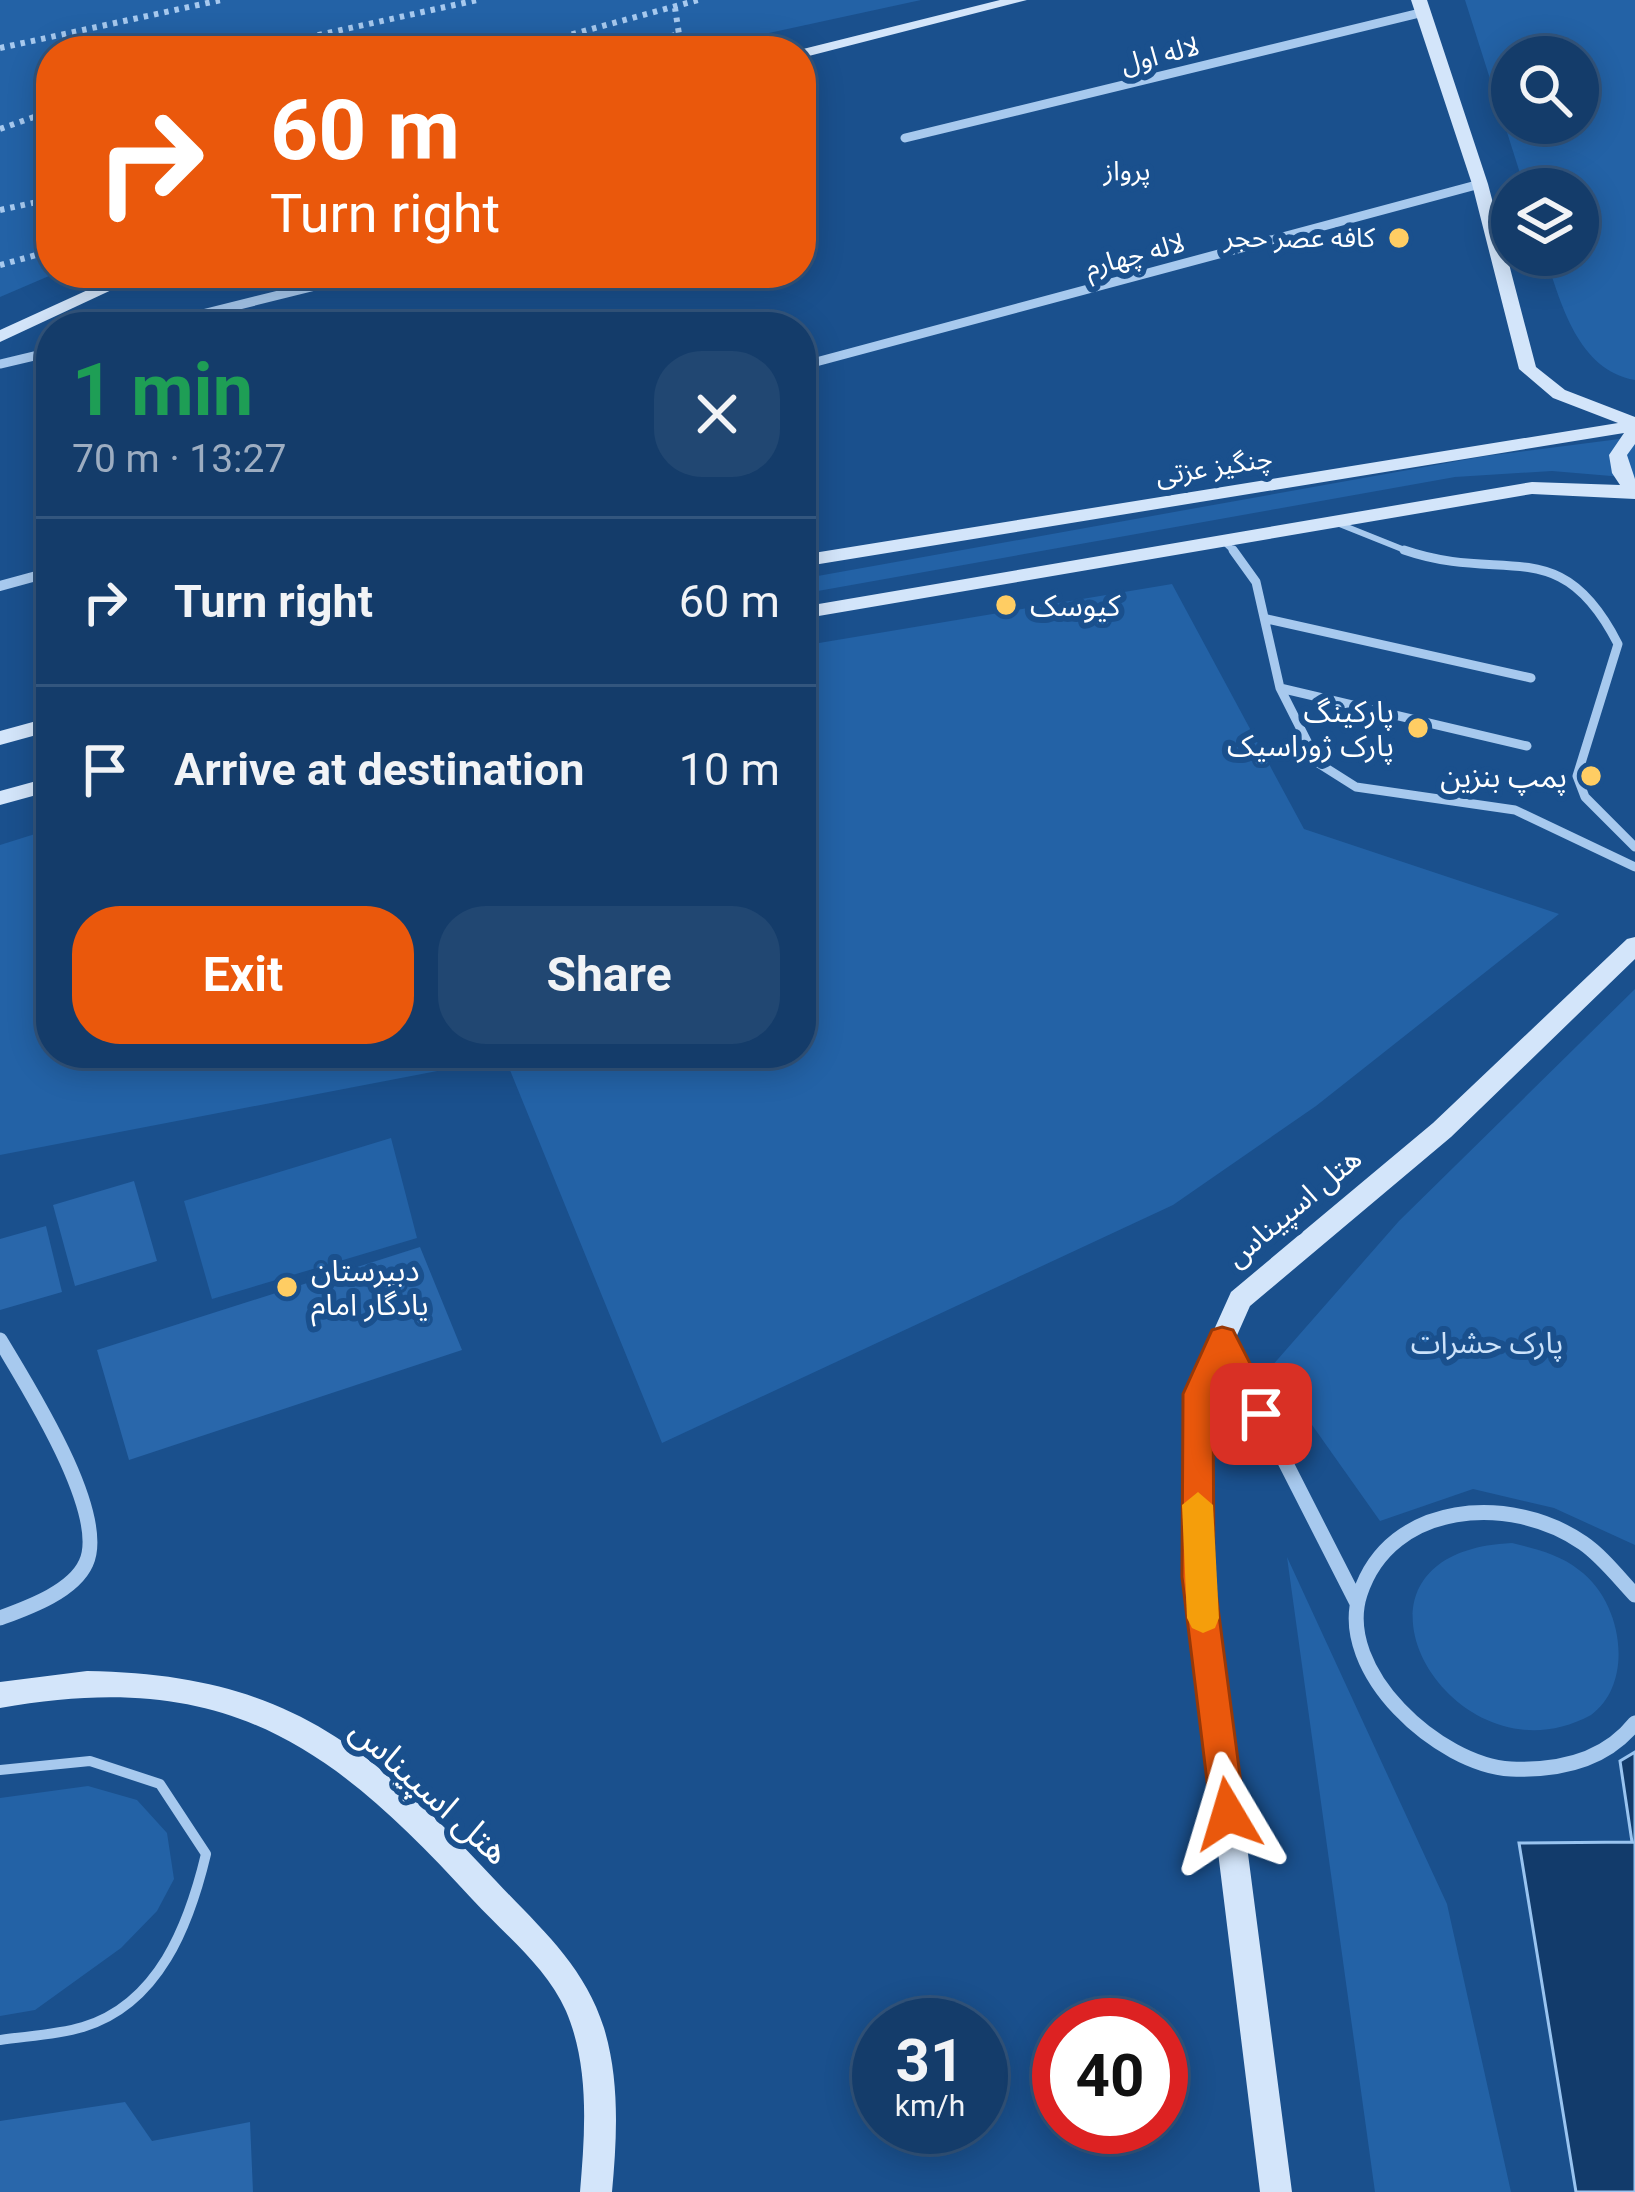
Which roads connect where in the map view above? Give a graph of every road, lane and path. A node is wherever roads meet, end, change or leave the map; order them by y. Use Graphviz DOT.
graph roads {
  1 [pos="221,0"];
  2 [pos="477,0"];
  3 [pos="698,0"];
  4 [pos="1019,0"];
  5 [pos="1422,6"];
  6 [pos="675,8"];
  7 [pos="55,36"];
  8 [pos="314,36"];
  9 [pos="568,36"];
  10 [pos="672,36"];
  11 [pos="36,40"];
  12 [pos="0,48"];
  13 [pos="816,49"];
  14 [pos="36,117"];
  15 [pos="0,129"];
  16 [pos="905,138"];
  17 [pos="1480,184"];
  18 [pos="36,202"];
  19 [pos="0,210"];
  20 [pos="36,255"];
  21 [pos="0,265"];
  22 [pos="106,288"];
  23 [pos="307,288"];
  24 [pos="54,312"];
  25 [pos="211,312"];
  26 [pos="36,320"];
  27 [pos="0,337"];
  28 [pos="36,356"];
  29 [pos="816,362"];
  30 [pos="0,364"];
  31 [pos="1635,427"];
  32 [pos="1634,492"];
  33 [pos="1332,521"];
  34 [pos="1222,540"];
  35 [pos="816,559"];
  36 [pos="36,576"];
  37 [pos="0,586"];
  38 [pos="816,610"];
  39 [pos="1268,620"];
  40 [pos="1532,678"];
  41 [pos="1280,688"];
  42 [pos="36,728"];
  43 [pos="0,738"];
  44 [pos="1527,746"];
  45 [pos="36,788"];
  46 [pos="0,798"];
  47 [pos="1635,847"];
  48 [pos="1635,867"];
  49 [pos="1635,945"];
  50 [pos="1222,1339"];
  51 [pos="0,1340"];
  52 [pos="1635,1595"];
  53 [pos="1357,1603"];
  54 [pos="0,1618"];
  55 [pos="0,1695"];
  56 [pos="1635,1723"];
  57 [pos="0,1771"];
  58 [pos="0,2040"];
  59 [pos="596,2192"];
  60 [pos="1276,2192"];
  1 -- 7 [label="path"];
  2 -- 8 [label="path"];
  3 -- 6 [label="path"];
  4 -- 13 [label="street"];
  5 -- 16 [label="street, لاله اول"];
  5 -- 17 [label="street"];
  6 -- 9 [label="path"];
  6 -- 10 [label="path"];
  11 -- 12 [label="path"];
  14 -- 15 [label="path"];
  17 -- 29 [label="street, لاله چهارم"];
  17 -- 31 [label="street"];
  18 -- 19 [label="path"];
  20 -- 21 [label="path"];
  22 -- 24 [label="street"];
  23 -- 25 [label="street"];
  26 -- 27 [label="street"];
  28 -- 30 [label="street"];
  31 -- 32 [label="street"];
  31 -- 35 [label="street, چنگیز عزتی"];
  32 -- 33 [label="street"];
  33 -- 34 [label="street"];
  33 -- 47 [label="lane"];
  34 -- 38 [label="street"];
  34 -- 39 [label="lane"];
  36 -- 37 [label="street"];
  39 -- 40 [label="lane"];
  39 -- 41 [label="lane"];
  41 -- 44 [label="lane"];
  41 -- 48 [label="lane"];
  42 -- 43 [label="street"];
  45 -- 46 [label="street"];
  49 -- 50 [label="street, هتل اسپیناس"];
  50 -- 53 [label="street"];
  50 -- 60 [label="street, هتل اسپیناس"];
  51 -- 54 [label="street"];
  52 -- 53 [label="street"];
  53 -- 56 [label="street"];
  55 -- 59 [label="street, هتل اسپیناس"];
  57 -- 58 [label="lane"];
}
